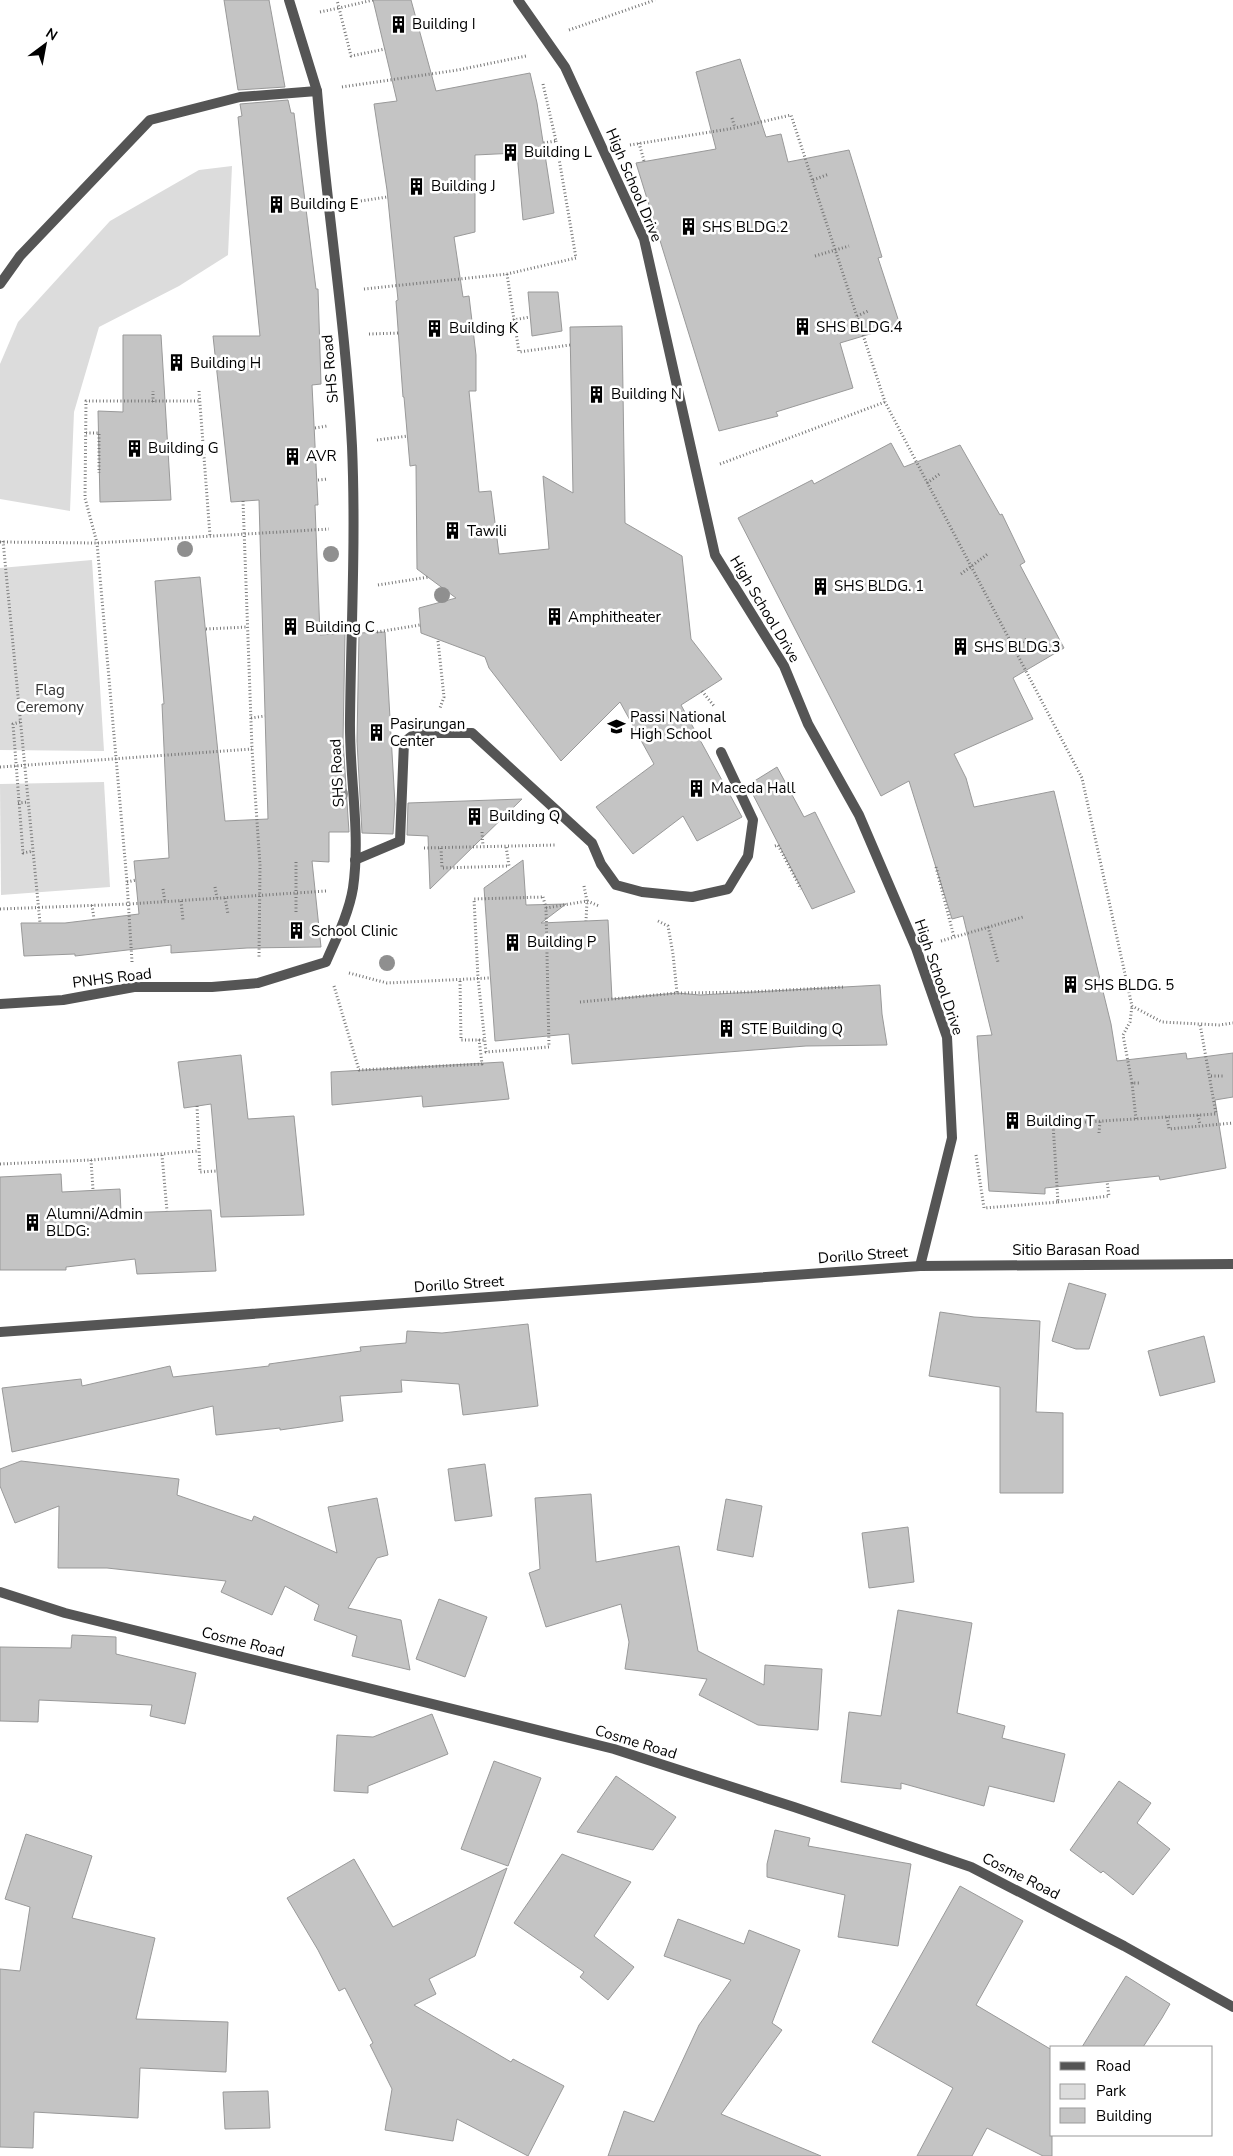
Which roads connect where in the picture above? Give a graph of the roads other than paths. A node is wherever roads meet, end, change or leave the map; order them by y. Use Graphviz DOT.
graph roads {
  1 [pos="289,0"];
  2 [pos="518,0"];
  3 [pos="317,91"];
  4 [pos="0,284"];
  5 [pos="721,752"];
  6 [pos="355,860"];
  7 [pos="258,983"];
  8 [pos="0,1004"];
  9 [pos="1233,1264"];
  10 [pos="920,1266"];
  11 [pos="0,1332"];
  12 [pos="0,1592"];
  13 [pos="1233,2007"];
  1 -- 3 [label="street"];
  2 -- 10 [label="street, High School Drive"];
  3 -- 4 [label="street"];
  3 -- 6 [label="street, SHS Road"];
  5 -- 6 [label="street"];
  6 -- 7 [label="street, SHS Road"];
  7 -- 8 [label="street, PNHS Road"];
  9 -- 10 [label="street, Sitio Barasan Road"];
  10 -- 11 [label="street, Dorillo Street"];
  12 -- 13 [label="street, Cosme Road"];
}
